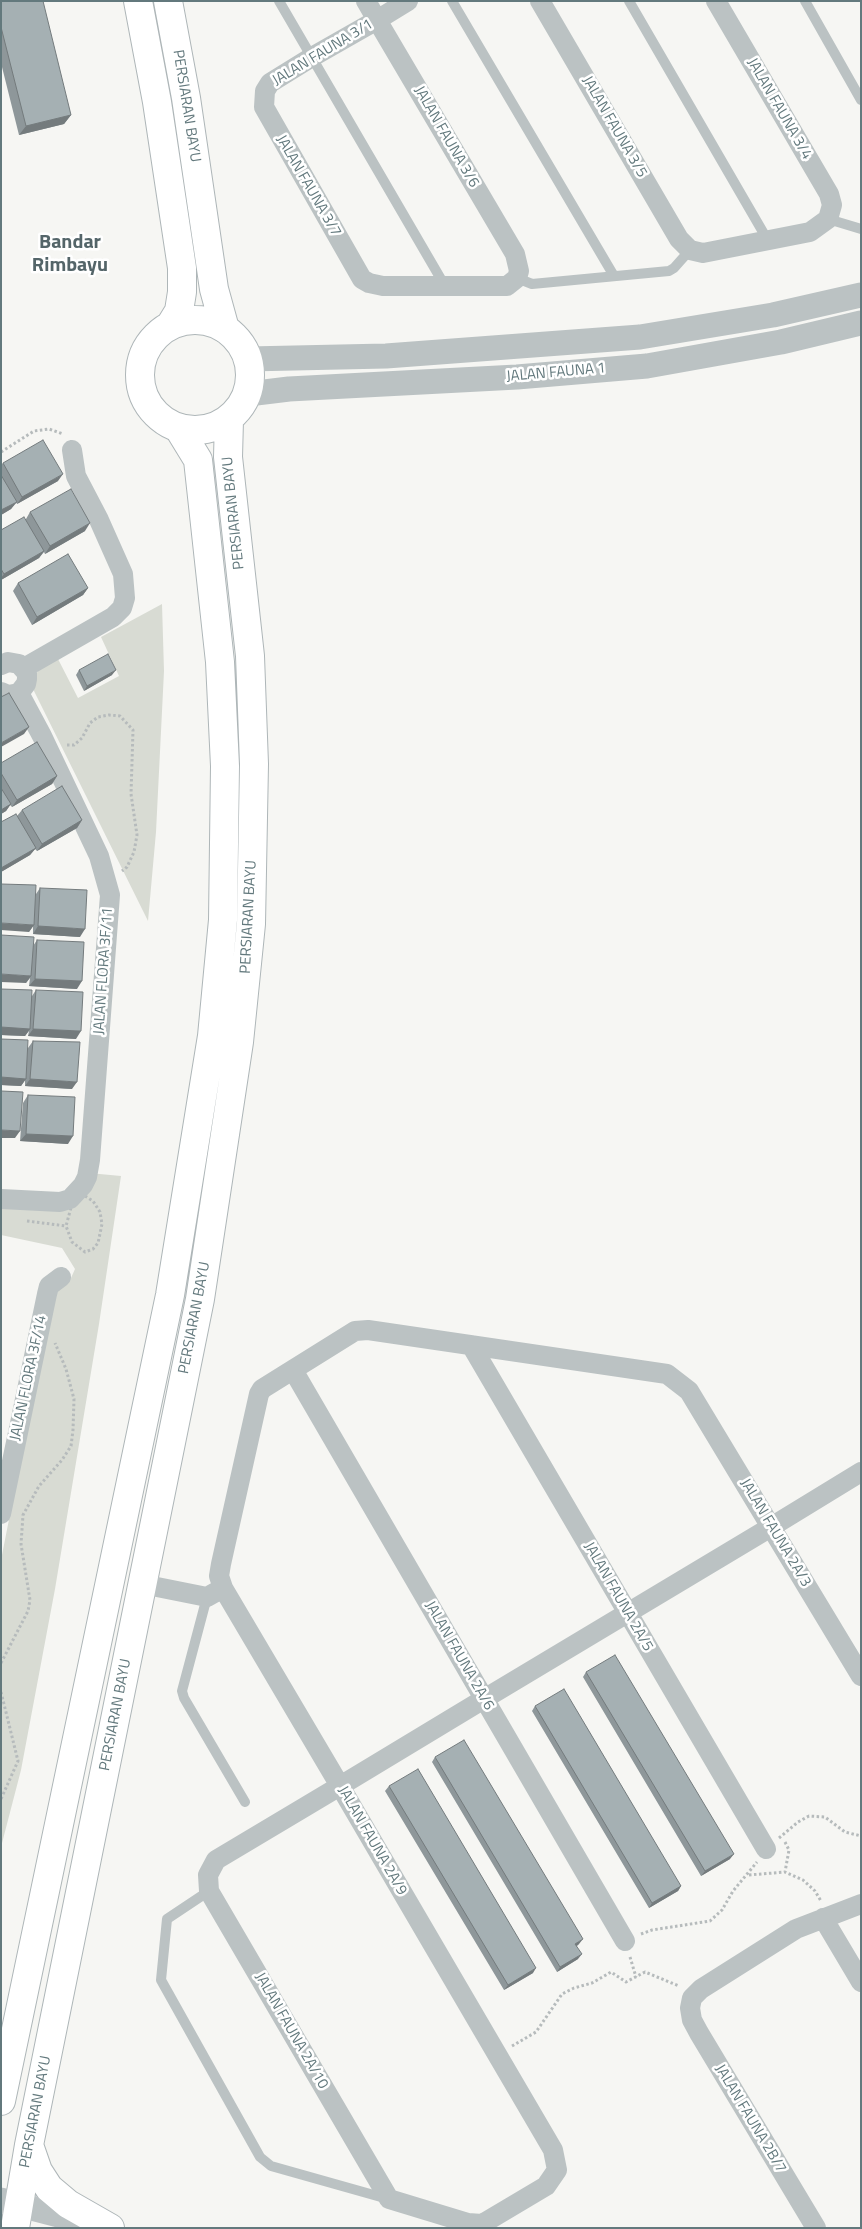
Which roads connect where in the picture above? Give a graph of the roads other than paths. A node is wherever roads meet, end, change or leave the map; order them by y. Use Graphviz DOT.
graph roads {
  1 [pos="138,1"];
  2 [pos="168,1"];
  3 [pos="279,1"];
  4 [pos="366,1"];
  5 [pos="408,1"];
  6 [pos="452,1"];
  7 [pos="540,1"];
  8 [pos="629,1"];
  9 [pos="716,1"];
  10 [pos="805,1"];
  11 [pos="377,20"];
  12 [pos="312,57"];
  13 [pos="265,91"];
  14 [pos="861,100"];
  15 [pos="828,219"];
  16 [pos="861,229"];
  17 [pos="767,239"];
  18 [pos="690,250"];
  19 [pos="614,276"];
  20 [pos="517,278"];
  21 [pos="445,286"];
  22 [pos="861,295"];
  23 [pos="861,323"];
  24 [pos="171,324"];
  25 [pos="226,329"];
  26 [pos="248,359"];
  27 [pos="248,394"];
  28 [pos="229,420"];
  29 [pos="179,429"];
  30 [pos="72,450"];
  31 [pos="2,663"];
  32 [pos="24,668"];
  33 [pos="10,692"];
  34 [pos="4,1199"];
  35 [pos="61,1277"];
  36 [pos="471,1344"];
  37 [pos="293,1370"];
  38 [pos="861,1472"];
  39 [pos="1,1514"];
  40 [pos="770,1526"];
  41 [pos="142,1584"];
  42 [pos="215,1593"];
  43 [pos="628,1612"];
  44 [pos="861,1676"];
  45 [pos="484,1699"];
  46 [pos="340,1786"];
  47 [pos="245,1802"];
  48 [pos="766,1849"];
  49 [pos="209,1891"];
  50 [pos="861,1904"];
  51 [pos="823,1918"];
  52 [pos="625,1941"];
  53 [pos="861,1982"];
  54 [pos="1,2101"];
  55 [pos="29,2145"];
  56 [pos="389,2199"];
  57 [pos="12,2211"];
  58 [pos="106,2228"];
  59 [pos="110,2228"];
  60 [pos="816,2228"];
  1 -- 24 [label="main road, PERSIARAN BAYU"];
  2 -- 25 [label="main road, PERSIARAN BAYU"];
  3 -- 12 [label="lane"];
  4 -- 11 [label="street, JALAN FAUNA 3/6"];
  5 -- 11 [label="street, JALAN FAUNA 3/1"];
  6 -- 19 [label="lane"];
  7 -- 18 [label="street, JALAN FAUNA 3/5"];
  8 -- 17 [label="lane"];
  9 -- 15 [label="street, JALAN FAUNA 3/4"];
  10 -- 14 [label="lane"];
  11 -- 12 [label="street, JALAN FAUNA 3/1"];
  11 -- 20 [label="street, JALAN FAUNA 3/6"];
  12 -- 13 [label="street, JALAN FAUNA 3/1"];
  12 -- 21 [label="lane"];
  13 -- 21 [label="street, JALAN FAUNA 3/7"];
  15 -- 16 [label="lane"];
  15 -- 17 [label="street"];
  17 -- 18 [label="street"];
  18 -- 19 [label="lane"];
  19 -- 20 [label="lane"];
  20 -- 21 [label="street"];
  22 -- 26 [label="street"];
  23 -- 27 [label="street, JALAN FAUNA 1"];
  24 -- 25 [label="main road"];
  24 -- 29 [label="main road"];
  25 -- 26 [label="main road"];
  26 -- 27 [label="main road"];
  27 -- 28 [label="main road"];
  28 -- 29 [label="main road"];
  28 -- 41 [label="main road, PERSIARAN BAYU"];
  29 -- 54 [label="main road, PERSIARAN BAYU"];
  30 -- 32 [label="street"];
  31 -- 32 [label="street"];
  32 -- 33 [label="street"];
  33 -- 34 [label="street, JALAN FLORA 3F/11"];
  35 -- 39 [label="street, JALAN FLORA 3F/14"];
  36 -- 37 [label="street"];
  36 -- 40 [label="street, JALAN FAUNA 2A/3"];
  36 -- 43 [label="street, JALAN FAUNA 2A/5"];
  37 -- 42 [label="street"];
  37 -- 45 [label="street, JALAN FAUNA 2A/6"];
  38 -- 40 [label="street"];
  40 -- 43 [label="street"];
  40 -- 44 [label="street, JALAN FAUNA 2A/3"];
  41 -- 42 [label="street"];
  41 -- 55 [label="main road, PERSIARAN BAYU"];
  42 -- 46 [label="street, JALAN FAUNA 2A/9"];
  42 -- 47 [label="lane"];
  43 -- 45 [label="street"];
  43 -- 48 [label="street, JALAN FAUNA 2A/5"];
  45 -- 46 [label="street"];
  45 -- 52 [label="street, JALAN FAUNA 2A/6"];
  46 -- 49 [label="street"];
  46 -- 56 [label="street, JALAN FAUNA 2A/9"];
  49 -- 56 [label="street, JALAN FAUNA 2A/10"];
  49 -- 56 [label="lane"];
  50 -- 51 [label="street"];
  51 -- 53 [label="street"];
  51 -- 60 [label="street, JALAN FAUNA 2B/7"];
  55 -- 57 [label="main road, PERSIARAN BAYU"];
  55 -- 59 [label="main road"];
  57 -- 58 [label="street"];
}
